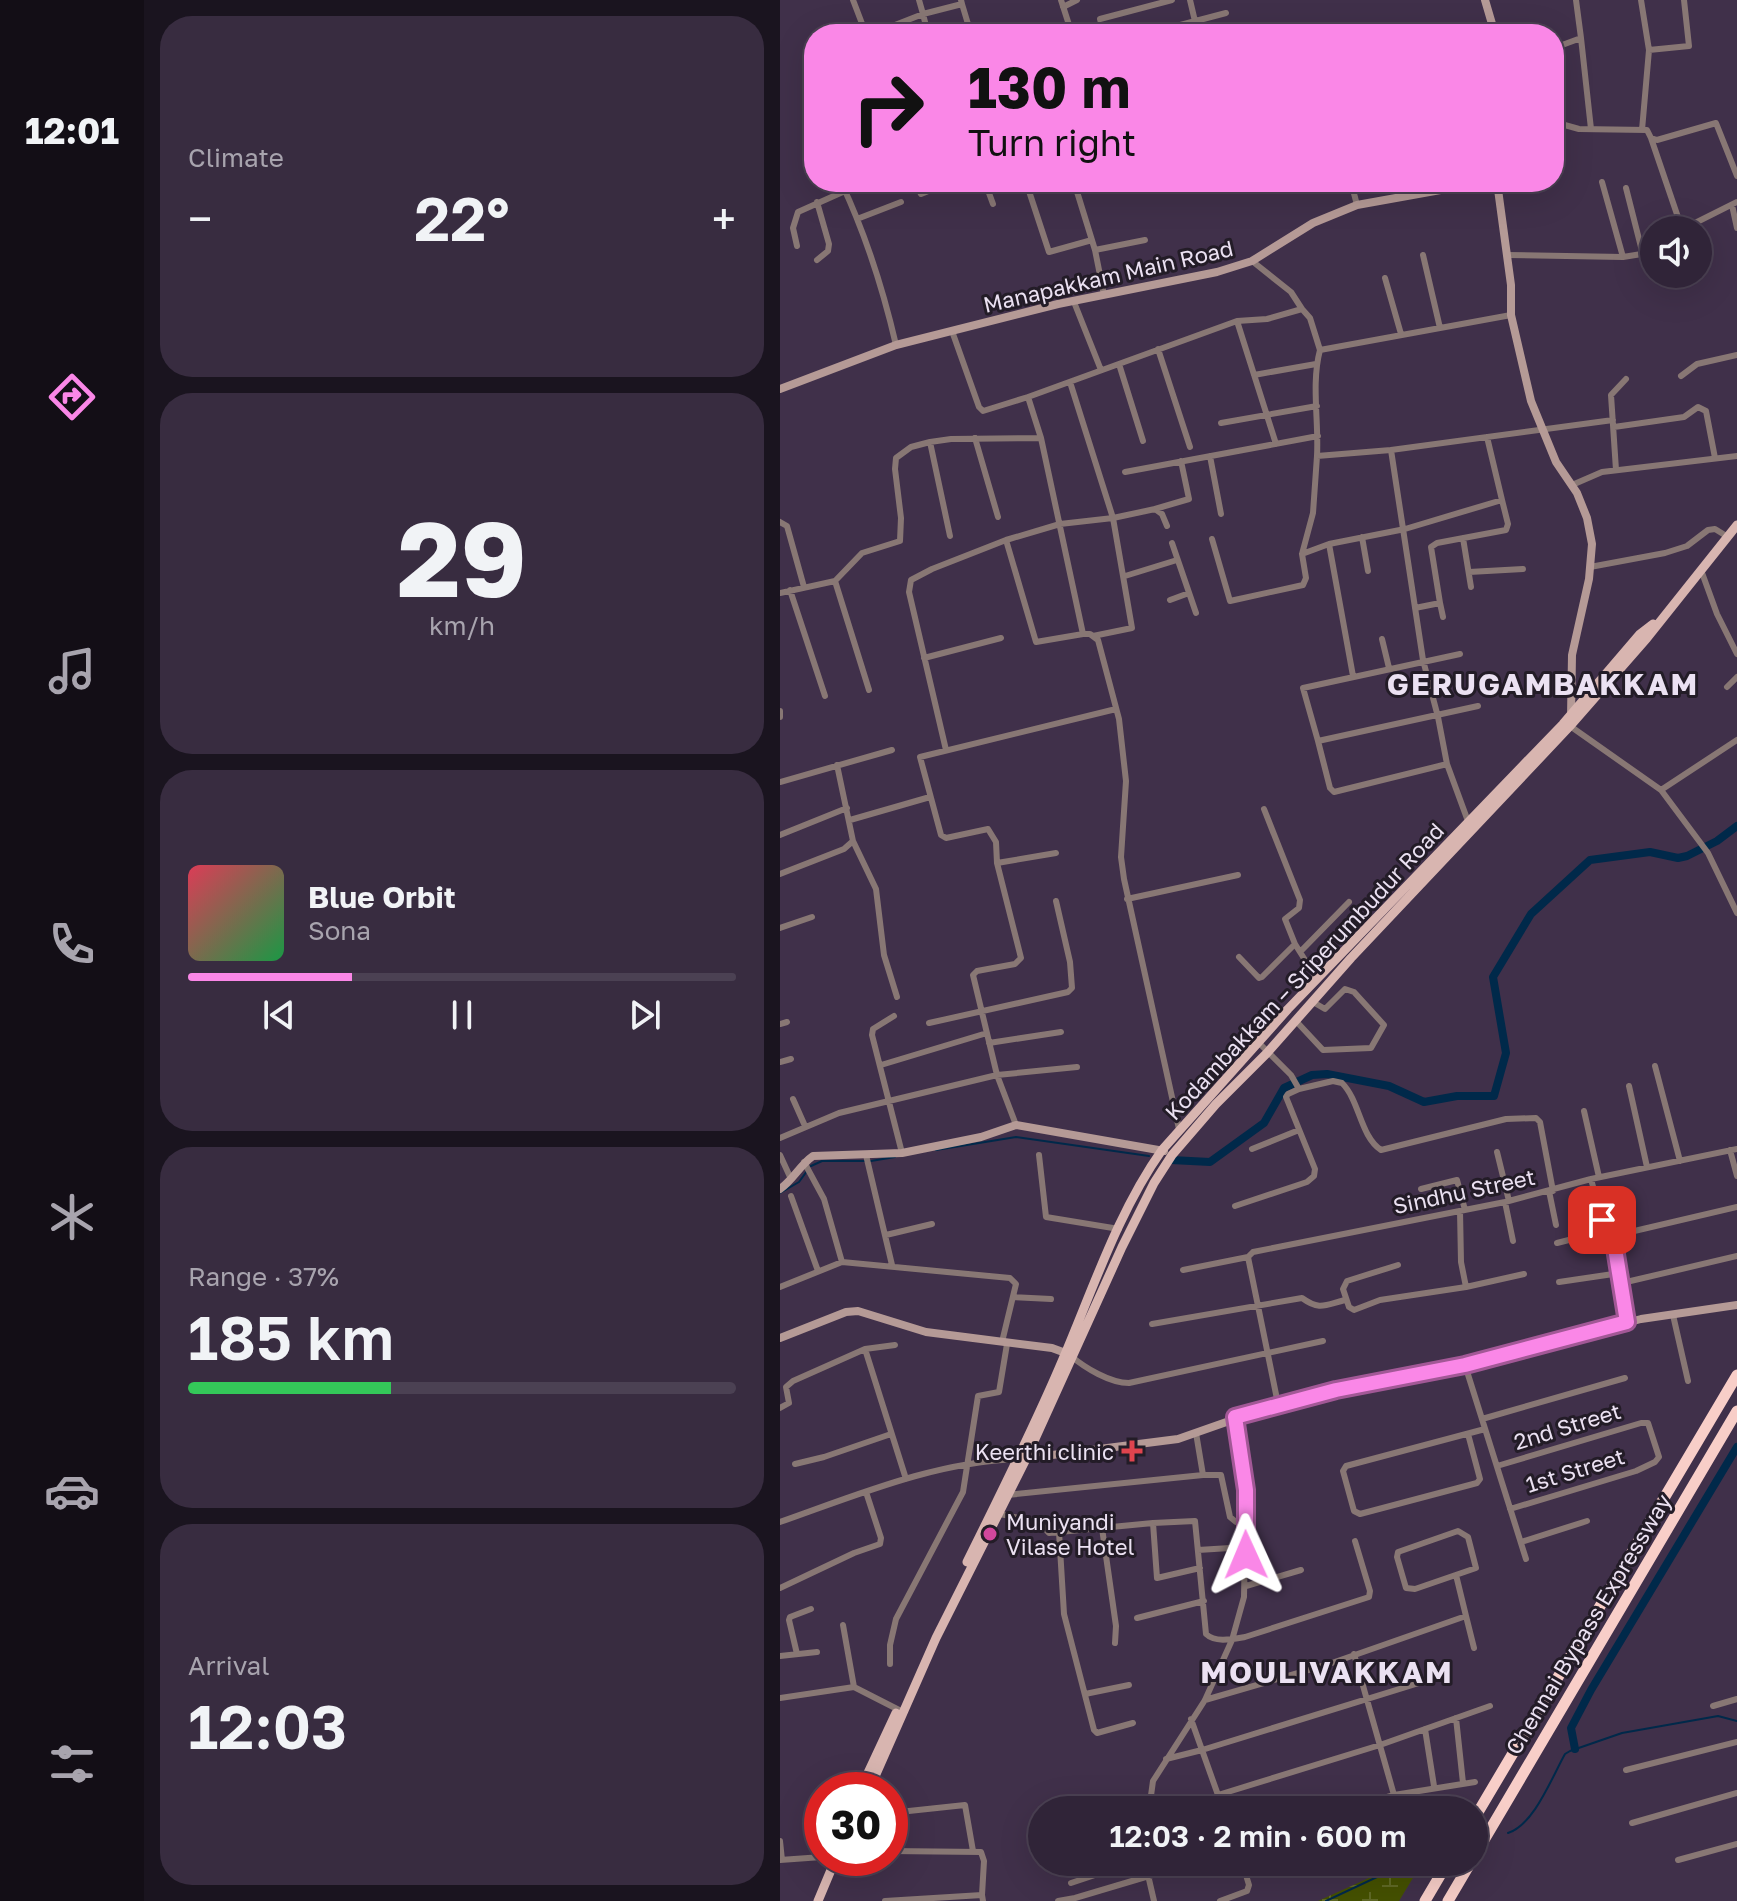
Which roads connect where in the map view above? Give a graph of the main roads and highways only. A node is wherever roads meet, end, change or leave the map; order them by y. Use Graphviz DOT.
graph roads {
  1 [pos="1734,530"];
  2 [pos="1661,618"];
  3 [pos="1470,827"];
  4 [pos="1068,1354"];
  5 [pos="1737,1375"];
  6 [pos="1737,1411"];
  7 [pos="1021,1460"];
  8 [pos="995,1513"];
  9 [pos="900,1711"];
  10 [pos="869,1772"];
  11 [pos="876,1772"];
  12 [pos="1488,1796"];
  13 [pos="1488,1834"];
  14 [pos="822,1876"];
  15 [pos="828,1876"];
  16 [pos="1440,1876"];
  17 [pos="1463,1876"];
  18 [pos="812,1901"];
  19 [pos="818,1901"];
  20 [pos="1425,1901"];
  21 [pos="1448,1901"];
  1 -- 2 [label="main road, Kodambakkam – Sriperumbudur Road"];
  2 -- 3 [label="main road, Kodambakkam – Sriperumbudur Road"];
  2 -- 3 [label="main road, Kodambakkam – Sriperumbudur Road"];
  3 -- 4 [label="main road, Kodambakkam – Sriperumbudur Road"];
  3 -- 4 [label="main road, Kodambakkam – Sriperumbudur Road"];
  4 -- 7 [label="main road, Kodambakkam – Sriperumbudur Road"];
  5 -- 12 [label="highway, Chennai Bypass Expressway"];
  6 -- 13 [label="highway, Chennai Bypass Expressway"];
  7 -- 8 [label="main road, Kodambakkam – Sriperumbudur Road"];
  7 -- 8 [label="main road, Kodambakkam – Sriperumbudur Road"];
  8 -- 9 [label="main road, Kodambakkam – Sriperumbudur Road"];
  9 -- 10 [label="main road, Kodambakkam – Sriperumbudur Road"];
  9 -- 11 [label="main road, Kodambakkam – Sriperumbudur Road"];
  14 -- 18 [label="main road"];
  15 -- 19 [label="main road"];
  16 -- 20 [label="highway"];
  17 -- 21 [label="highway, Chennai Bypass Expressway"];
}
